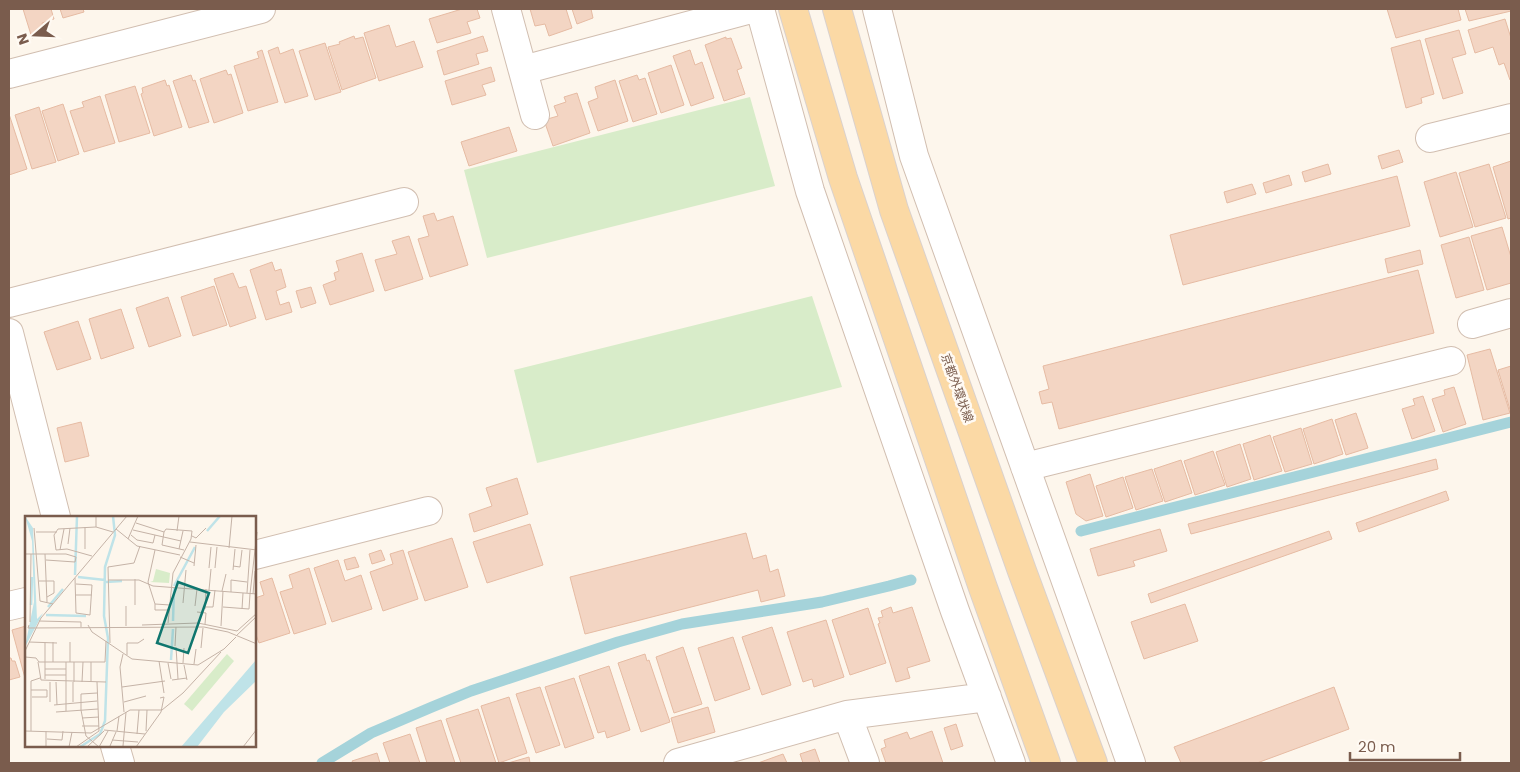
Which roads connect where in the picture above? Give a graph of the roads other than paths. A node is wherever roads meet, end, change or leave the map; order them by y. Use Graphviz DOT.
graph roads {
  1 [pos="261,9"];
  2 [pos="506,9"];
  3 [pos="751,9"];
  4 [pos="760,9"];
  5 [pos="793,9"];
  6 [pos="837,9"];
  7 [pos="877,9"];
  8 [pos="522,70"];
  9 [pos="9,74"];
  10 [pos="535,115"];
  11 [pos="1511,118"];
  12 [pos="1430,138"];
  13 [pos="404,202"];
  14 [pos="9,303"];
  15 [pos="1511,313"];
  16 [pos="1472,324"];
  17 [pos="9,333"];
  18 [pos="1451,361"];
  19 [pos="1025,467"];
  20 [pos="428,511"];
  21 [pos="56,516"];
  22 [pos="256,555"];
  23 [pos="25,602"];
  24 [pos="9,606"];
  25 [pos="987,697"];
  26 [pos="847,715"];
  27 [pos="115,747"];
  28 [pos="694,761"];
  29 [pos="120,763"];
  30 [pos="865,763"];
  31 [pos="1012,763"];
  32 [pos="1046,763"];
  33 [pos="1093,763"];
  34 [pos="1131,763"];
  1 -- 9 [label="street"];
  2 -- 8 [label="street"];
  3 -- 8 [label="street"];
  4 -- 25 [label="street"];
  5 -- 32 [label="main road"];
  6 -- 33 [label="main road, 京都外環状線"];
  7 -- 19 [label="street"];
  8 -- 10 [label="street"];
  11 -- 12 [label="street"];
  13 -- 14 [label="street"];
  15 -- 16 [label="street"];
  17 -- 21 [label="street"];
  18 -- 19 [label="street"];
  19 -- 34 [label="street"];
  20 -- 22 [label="street"];
  23 -- 24 [label="street"];
  25 -- 26 [label="street"];
  25 -- 31 [label="street"];
  26 -- 28 [label="street"];
  26 -- 30 [label="street"];
  27 -- 29 [label="street"];
}
